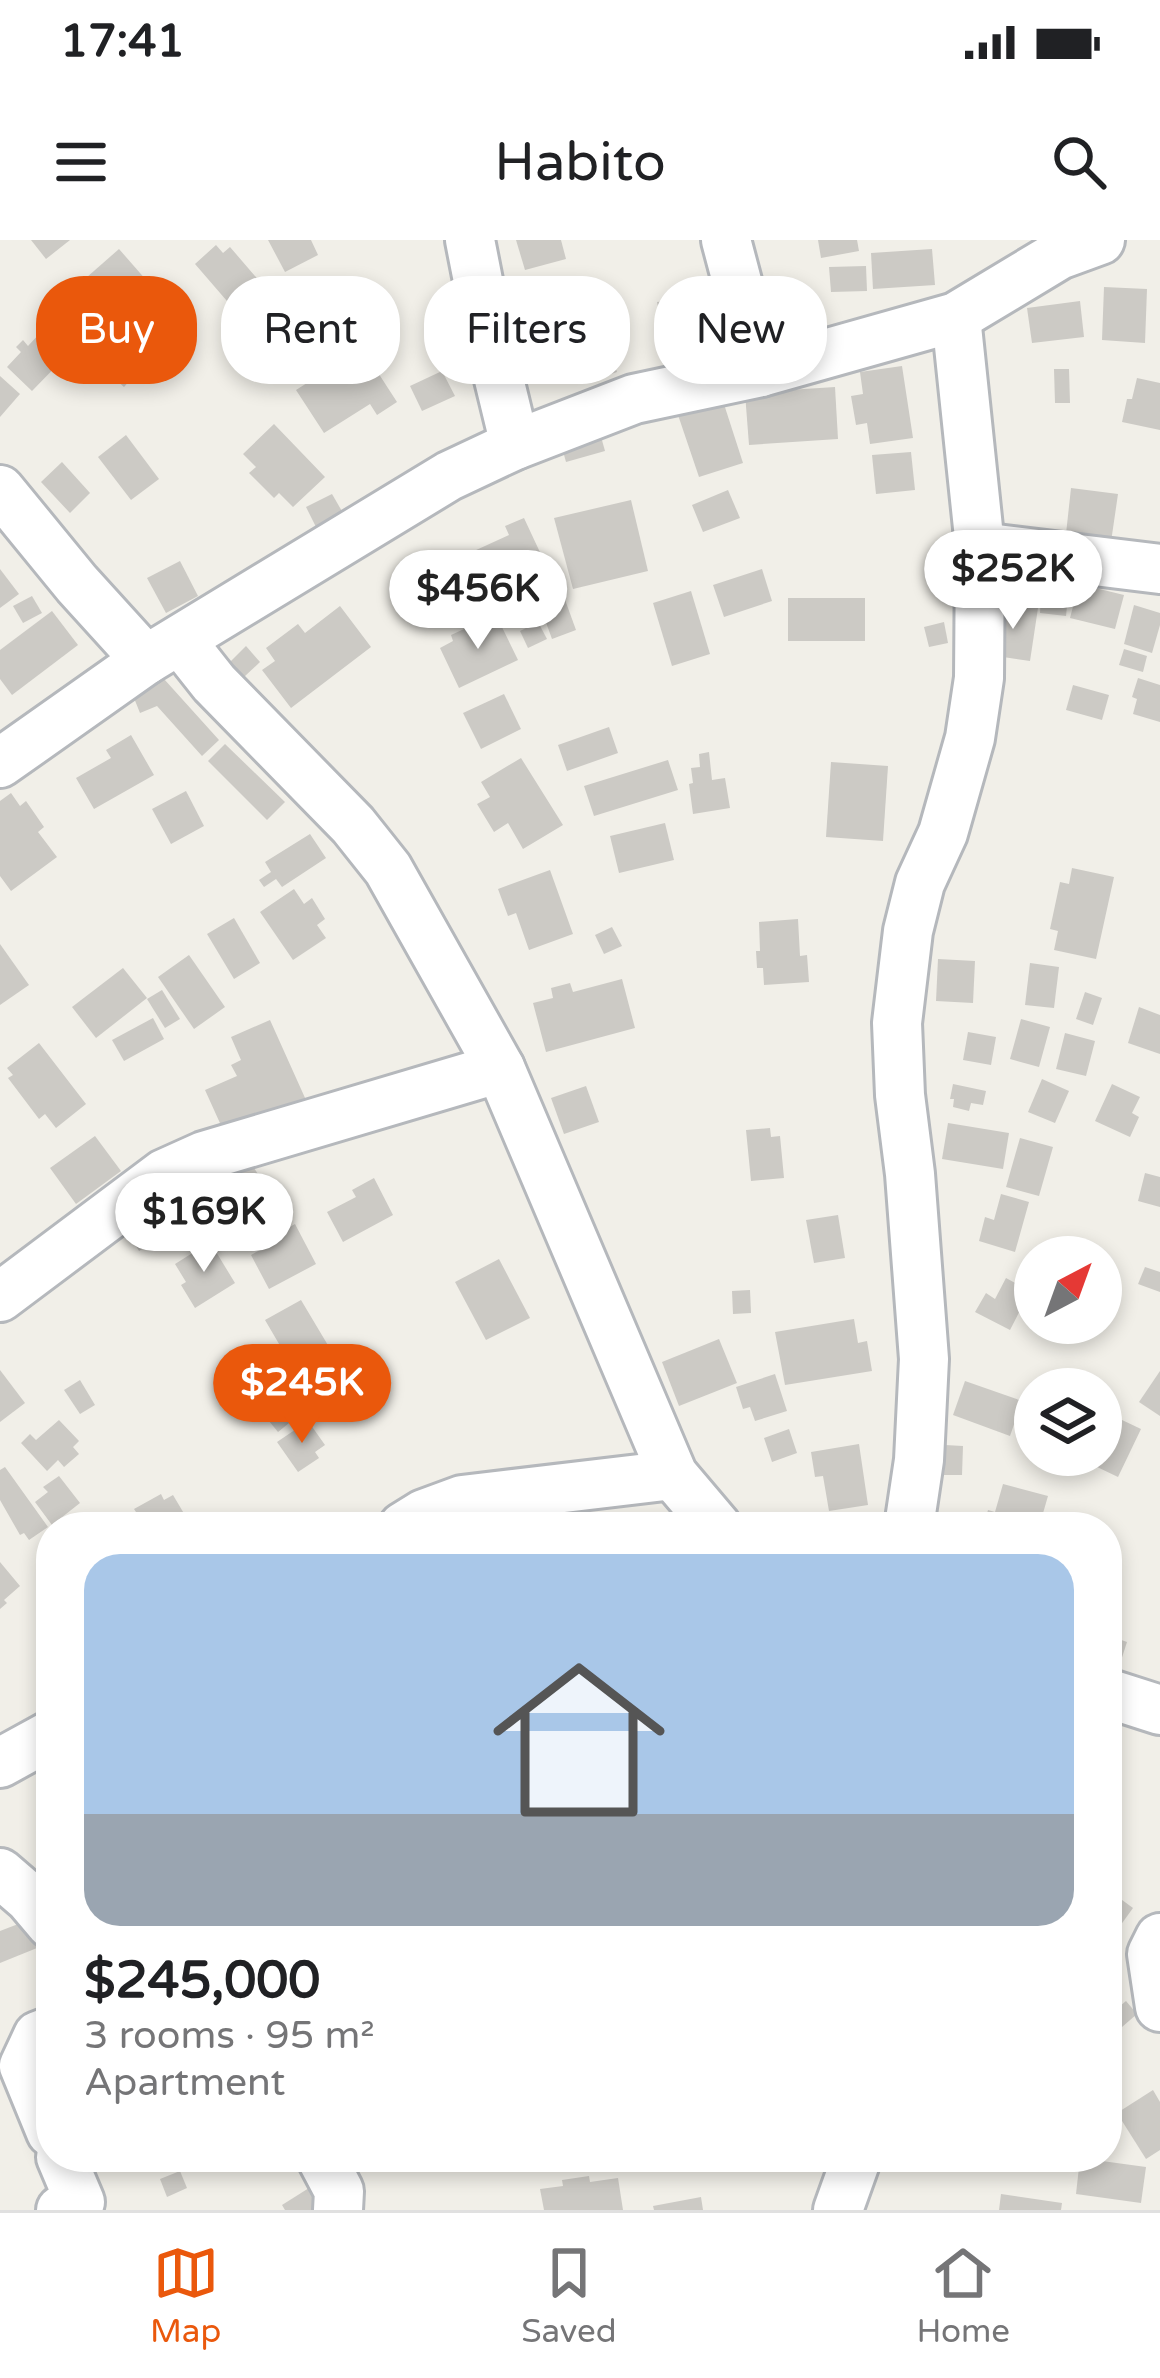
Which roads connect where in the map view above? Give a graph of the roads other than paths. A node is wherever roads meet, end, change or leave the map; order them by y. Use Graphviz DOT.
graph roads {
  1 [pos="470,240"];
  2 [pos="726,240"];
  3 [pos="1100,240"];
  4 [pos="736,276"];
  5 [pos="956,317"];
  6 [pos="827,353"];
  7 [pos="705,384"];
  8 [pos="515,445"];
  9 [pos="0,490"];
  10 [pos="980,547"];
  11 [pos="1160,568"];
  12 [pos="163,650"];
  13 [pos="0,763"];
  14 [pos="500,1068"];
  15 [pos="0,1297"];
  16 [pos="673,1475"];
  17 [pos="429,1512"];
  18 [pos="704,1512"];
  19 [pos="911,1512"];
  20 [pos="1122,1698"];
  21 [pos="1160,1710"];
  22 [pos="36,1743"];
  23 [pos="0,1763"];
  24 [pos="0,1873"];
  25 [pos="36,1906"];
  26 [pos="1160,1938"];
  27 [pos="1160,2006"];
  28 [pos="36,2040"];
  29 [pos="36,2095"];
  30 [pos="67,2172"];
  31 [pos="329,2172"];
  32 [pos="852,2172"];
  33 [pos="62,2210"];
  34 [pos="338,2210"];
  35 [pos="838,2210"];
  1 -- 8 [label="street"];
  2 -- 4 [label="street"];
  3 -- 5 [label="street"];
  5 -- 6 [label="street"];
  5 -- 10 [label="street"];
  7 -- 8 [label="street"];
  8 -- 12 [label="street"];
  9 -- 12 [label="street"];
  10 -- 11 [label="street"];
  10 -- 19 [label="street"];
  12 -- 13 [label="street"];
  12 -- 14 [label="street"];
  14 -- 15 [label="street"];
  14 -- 16 [label="street"];
  16 -- 17 [label="street"];
  16 -- 18 [label="street"];
  20 -- 21 [label="street"];
  22 -- 23 [label="street"];
  24 -- 25 [label="street"];
  26 -- 27 [label="street"];
  28 -- 29 [label="street"];
  30 -- 33 [label="street"];
  31 -- 34 [label="street"];
  32 -- 35 [label="street"];
}
